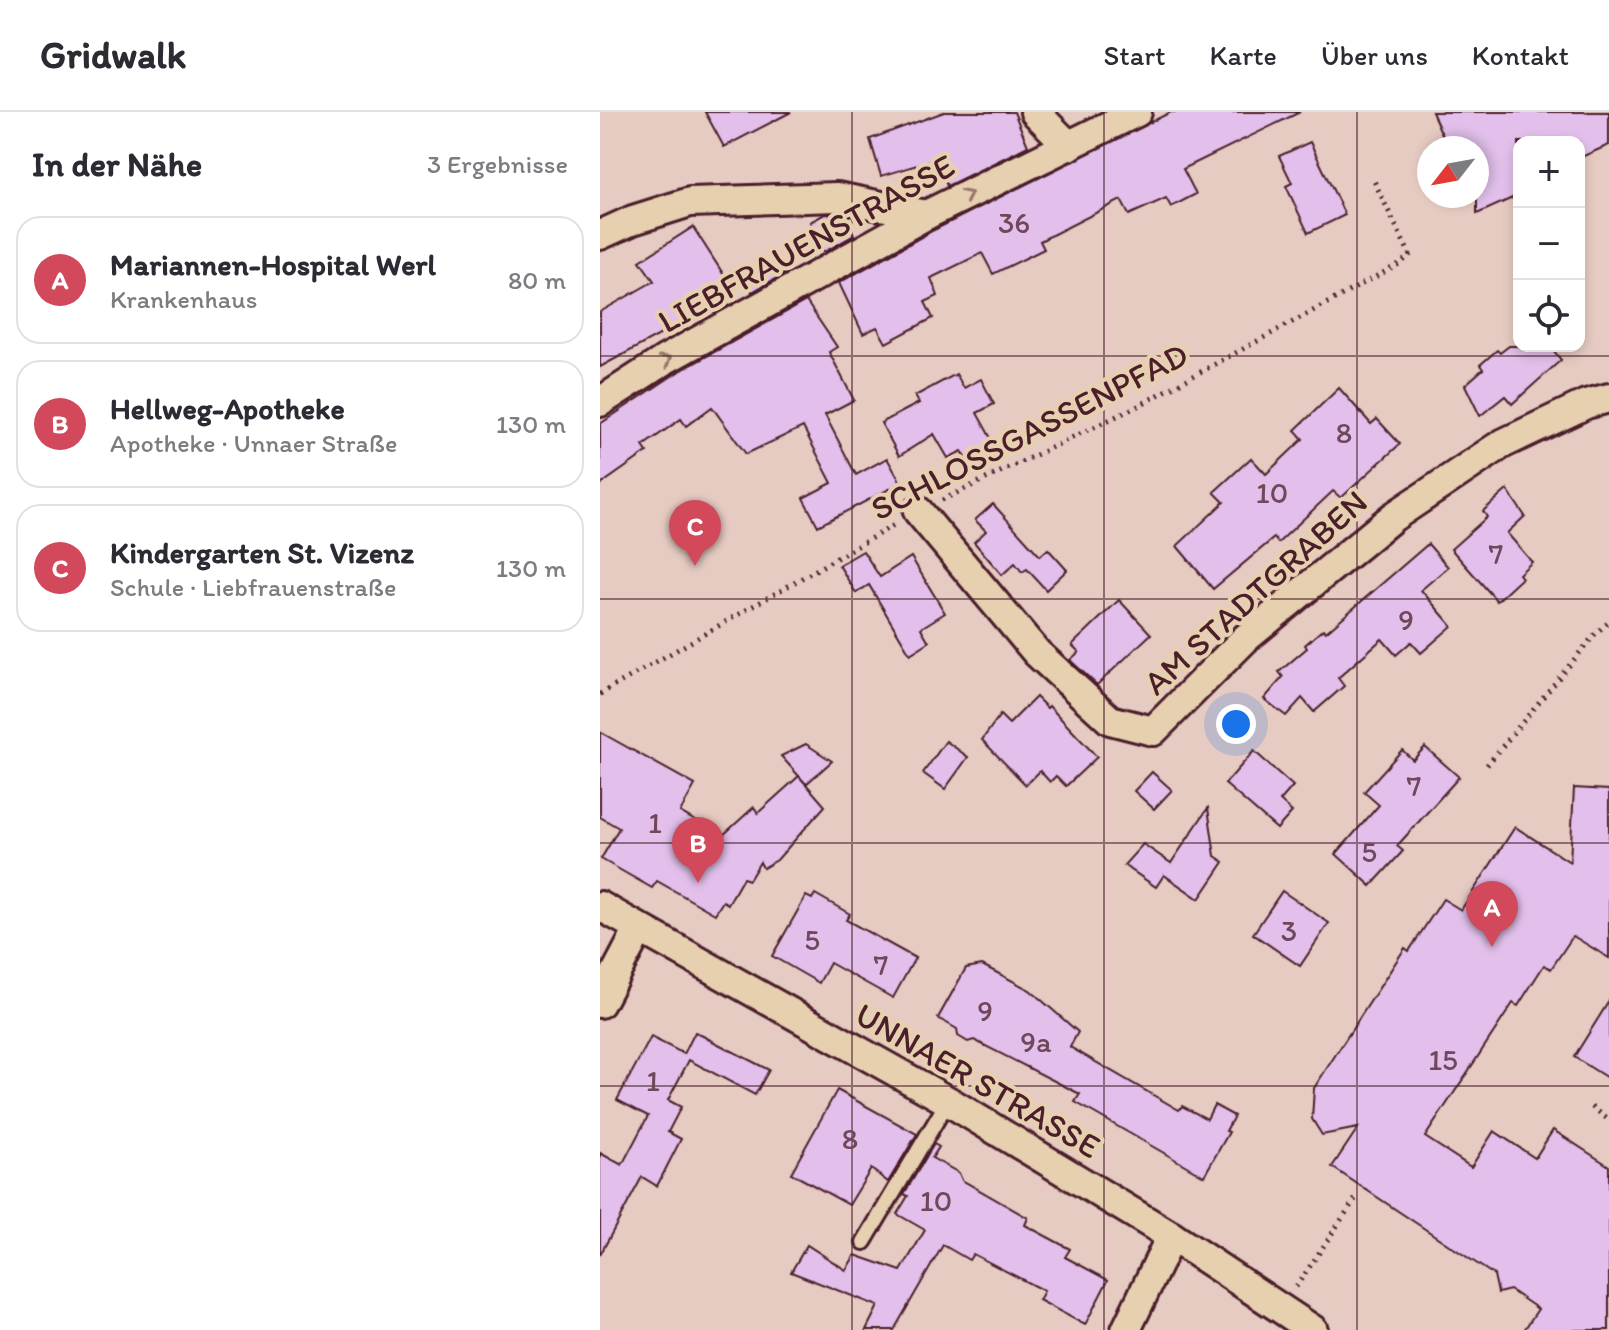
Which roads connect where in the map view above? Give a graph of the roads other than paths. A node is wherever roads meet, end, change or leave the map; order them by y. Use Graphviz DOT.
graph roads {
  1 [pos="1035,112"];
  2 [pos="1137,112"];
  3 [pos="1069,146"];
  4 [pos="926,215"];
  5 [pos="600,235"];
  6 [pos="1609,398"];
  7 [pos="600,402"];
  8 [pos="918,511"];
  9 [pos="600,906"];
  10 [pos="639,929"];
  11 [pos="600,1003"];
  12 [pos="948,1101"];
  13 [pos="1171,1236"];
  14 [pos="864,1242"];
  15 [pos="1126,1330"];
  16 [pos="1313,1330"];
  1 -- 3 [label="street"];
  2 -- 3 [label="street, LIEBFRAUENSTRASSE"];
  4 -- 3 [label="street, LIEBFRAUENSTRASSE, one-way"];
  4 -- 5 [label="street"];
  7 -- 4 [label="street, LIEBFRAUENSTRASSE, one-way"];
  6 -- 8 [label="street, AM STADTGRABEN"];
  9 -- 10 [label="street, UNNAER STRASSE"];
  10 -- 11 [label="street"];
  10 -- 12 [label="street, UNNAER STRASSE"];
  12 -- 13 [label="street, UNNAER STRASSE"];
  12 -- 14 [label="lane"];
  13 -- 15 [label="street"];
  13 -- 16 [label="street, UNNAER STRASSE"];
}
